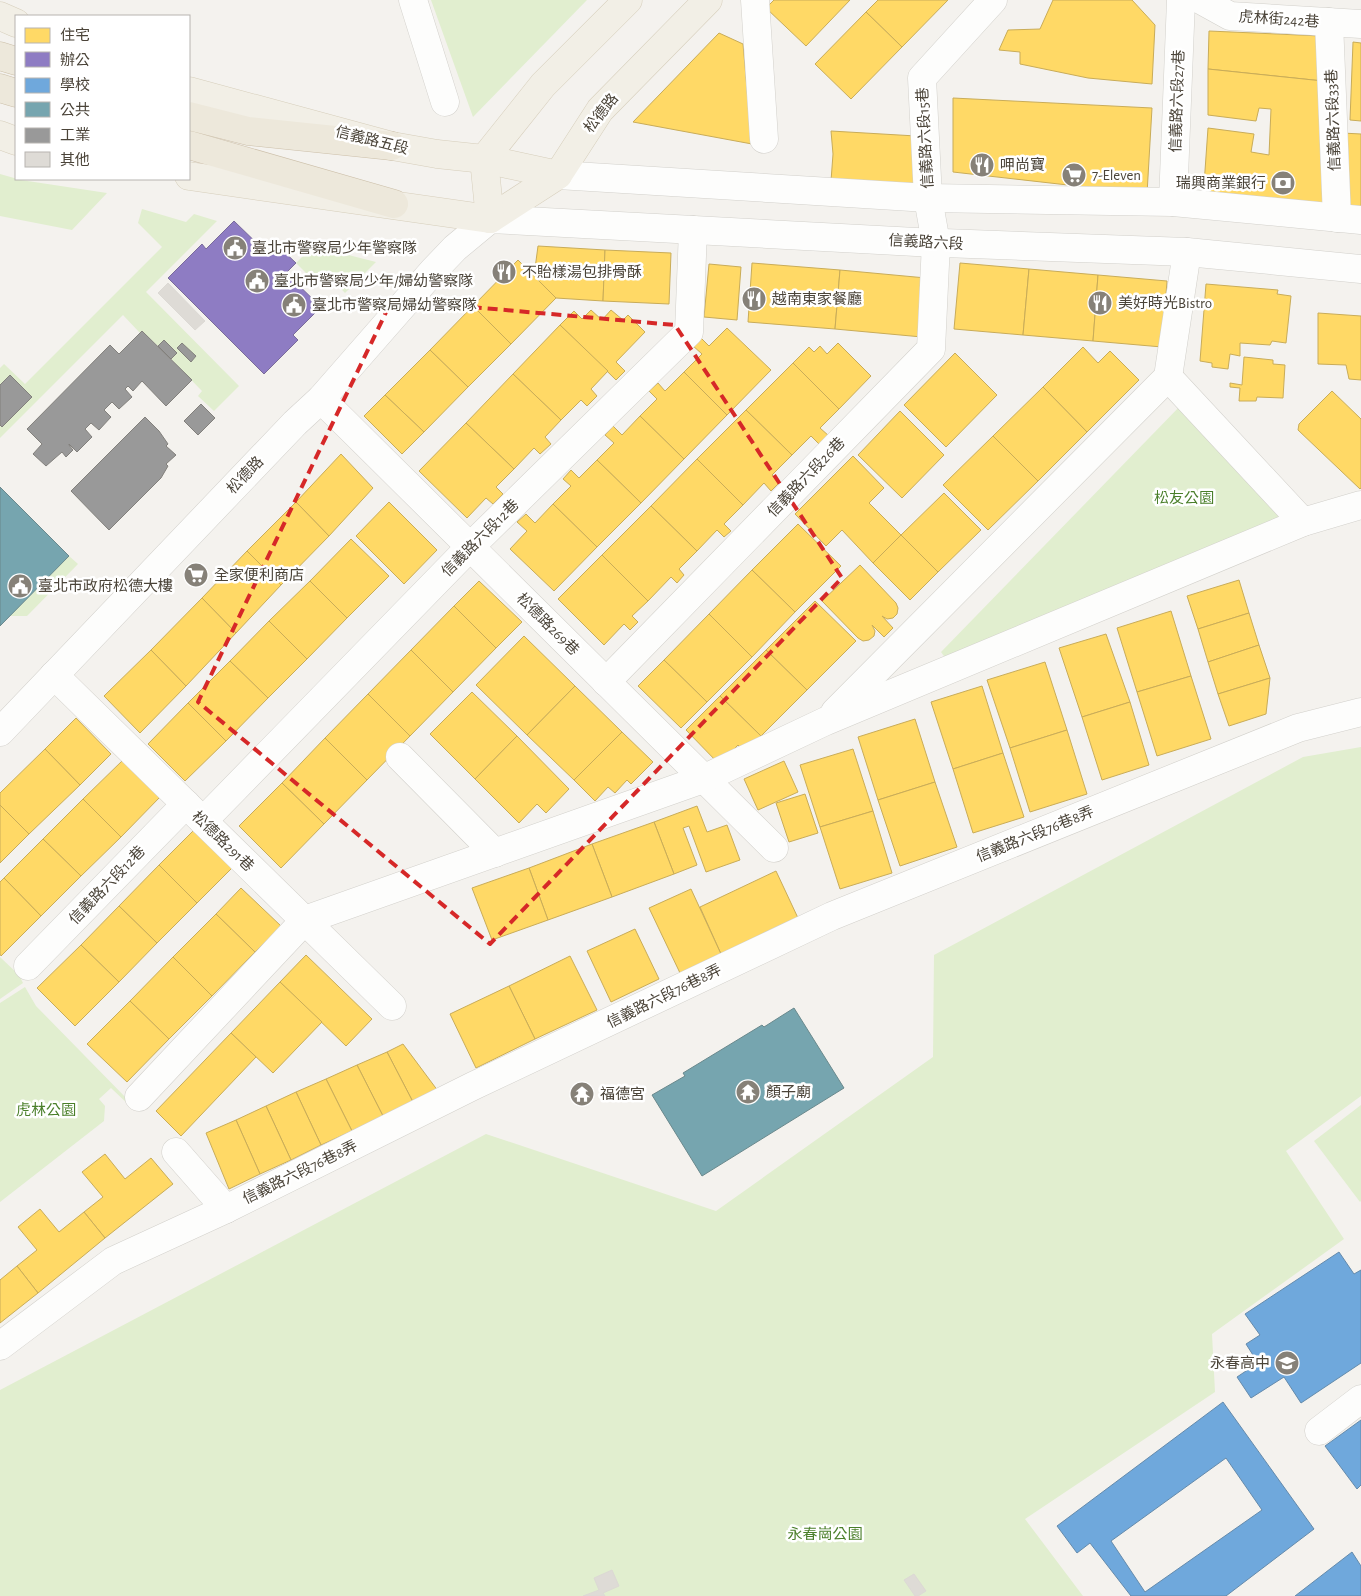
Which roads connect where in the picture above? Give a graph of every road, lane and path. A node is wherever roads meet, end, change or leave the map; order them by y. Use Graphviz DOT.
graph roads {
  1 [pos="413,0"];
  2 [pos="628,0"];
  3 [pos="708,0"];
  4 [pos="755,0"];
  5 [pos="993,0"];
  6 [pos="1181,0"];
  7 [pos="1201,0"];
  8 [pos="0,16"];
  9 [pos="1329,22"];
  10 [pos="15,23"];
  11 [pos="1361,24"];
  12 [pos="0,56"];
  13 [pos="15,61"];
  14 [pos="0,88"];
  15 [pos="190,90"];
  16 [pos="15,93"];
  17 [pos="445,102"];
  18 [pos="190,116"];
  19 [pos="0,135"];
  20 [pos="764,139"];
  21 [pos="15,141"];
  22 [pos="190,145"];
  23 [pos="392,146"];
  24 [pos="484,160"];
  25 [pos="558,175"];
  26 [pos="190,176"];
  27 [pos="928,198"];
  28 [pos="1173,202"];
  29 [pos="394,204"];
  30 [pos="490,218"];
  31 [pos="1349,219"];
  32 [pos="693,230"];
  33 [pos="936,243"];
  34 [pos="1187,252"];
  35 [pos="1361,269"];
  36 [pos="1168,377"];
  37 [pos="321,399"];
  38 [pos="1361,505"];
  39 [pos="1303,522"];
  40 [pos="471,546"];
  41 [pos="54,675"];
  42 [pos="606,682"];
  43 [pos="1361,712"];
  44 [pos="826,721"];
  45 [pos="0,732"];
  46 [pos="400,757"];
  47 [pos="703,778"];
  48 [pos="194,813"];
  49 [pos="774,848"];
  50 [pos="495,853"];
  51 [pos="305,920"];
  52 [pos="28,966"];
  53 [pos="392,1006"];
  54 [pos="139,1097"];
  55 [pos="176,1152"];
  56 [pos="226,1209"];
  57 [pos="0,1346"];
  58 [pos="1361,1399"];
  59 [pos="1319,1431"];
  1 -- 17 [label="street"];
  2 -- 24 [label="main road"];
  3 -- 25 [label="main road, 松德路"];
  4 -- 20 [label="street"];
  5 -- 27 [label="street, 信義路六段15巷"];
  6 -- 28 [label="street, 信義路六段27巷"];
  7 -- 9 [label="street, 虎林街242巷"];
  8 -- 10 [label="main road"];
  9 -- 11 [label="street, 虎林街242巷"];
  9 -- 31 [label="street, 信義路六段33巷"];
  12 -- 13 [label="highway"];
  14 -- 16 [label="highway"];
  15 -- 23 [label="main road, 信義路五段"];
  18 -- 23 [label="highway"];
  19 -- 21 [label="main road"];
  22 -- 29 [label="highway"];
  23 -- 24 [label="main road, 信義路五段"];
  24 -- 25 [label="main road, 信義路五段"];
  24 -- 30 [label="main road"];
  25 -- 27 [label="street"];
  25 -- 30 [label="main road, 松德路"];
  26 -- 29 [label="main road"];
  27 -- 28 [label="street"];
  27 -- 33 [label="street, 信義路六段15巷"];
  28 -- 31 [label="street"];
  29 -- 30 [label="main road"];
  30 -- 32 [label="street, 信義路六段"];
  30 -- 37 [label="street, 松德路"];
  32 -- 33 [label="street, 信義路六段"];
  32 -- 40 [label="street, 信義路六段12巷"];
  33 -- 34 [label="street, 信義路六段"];
  33 -- 42 [label="street, 信義路六段26巷"];
  34 -- 35 [label="street, 信義路六段"];
  34 -- 36 [label="street"];
  36 -- 39 [label="street"];
  36 -- 44 [label="street"];
  37 -- 40 [label="street, 松德路269巷"];
  37 -- 41 [label="street, 松德路"];
  38 -- 39 [label="street"];
  39 -- 44 [label="street"];
  40 -- 42 [label="street, 松德路269巷"];
  40 -- 48 [label="street, 信義路六段12巷"];
  41 -- 45 [label="street, 松德路"];
  41 -- 48 [label="street, 松德路291巷"];
  42 -- 47 [label="street, 松德路269巷"];
  43 -- 56 [label="street, 信義路六段76巷8弄"];
  44 -- 47 [label="street"];
  46 -- 50 [label="street"];
  47 -- 49 [label="street, 松德路269巷"];
  47 -- 50 [label="street"];
  48 -- 51 [label="street, 松德路291巷"];
  48 -- 52 [label="street, 信義路六段12巷"];
  50 -- 51 [label="street"];
  51 -- 53 [label="street, 松德路291巷"];
  51 -- 54 [label="street"];
  55 -- 56 [label="street"];
  56 -- 57 [label="street, 信義路六段76巷8弄"];
  58 -- 59 [label="street"];
}
